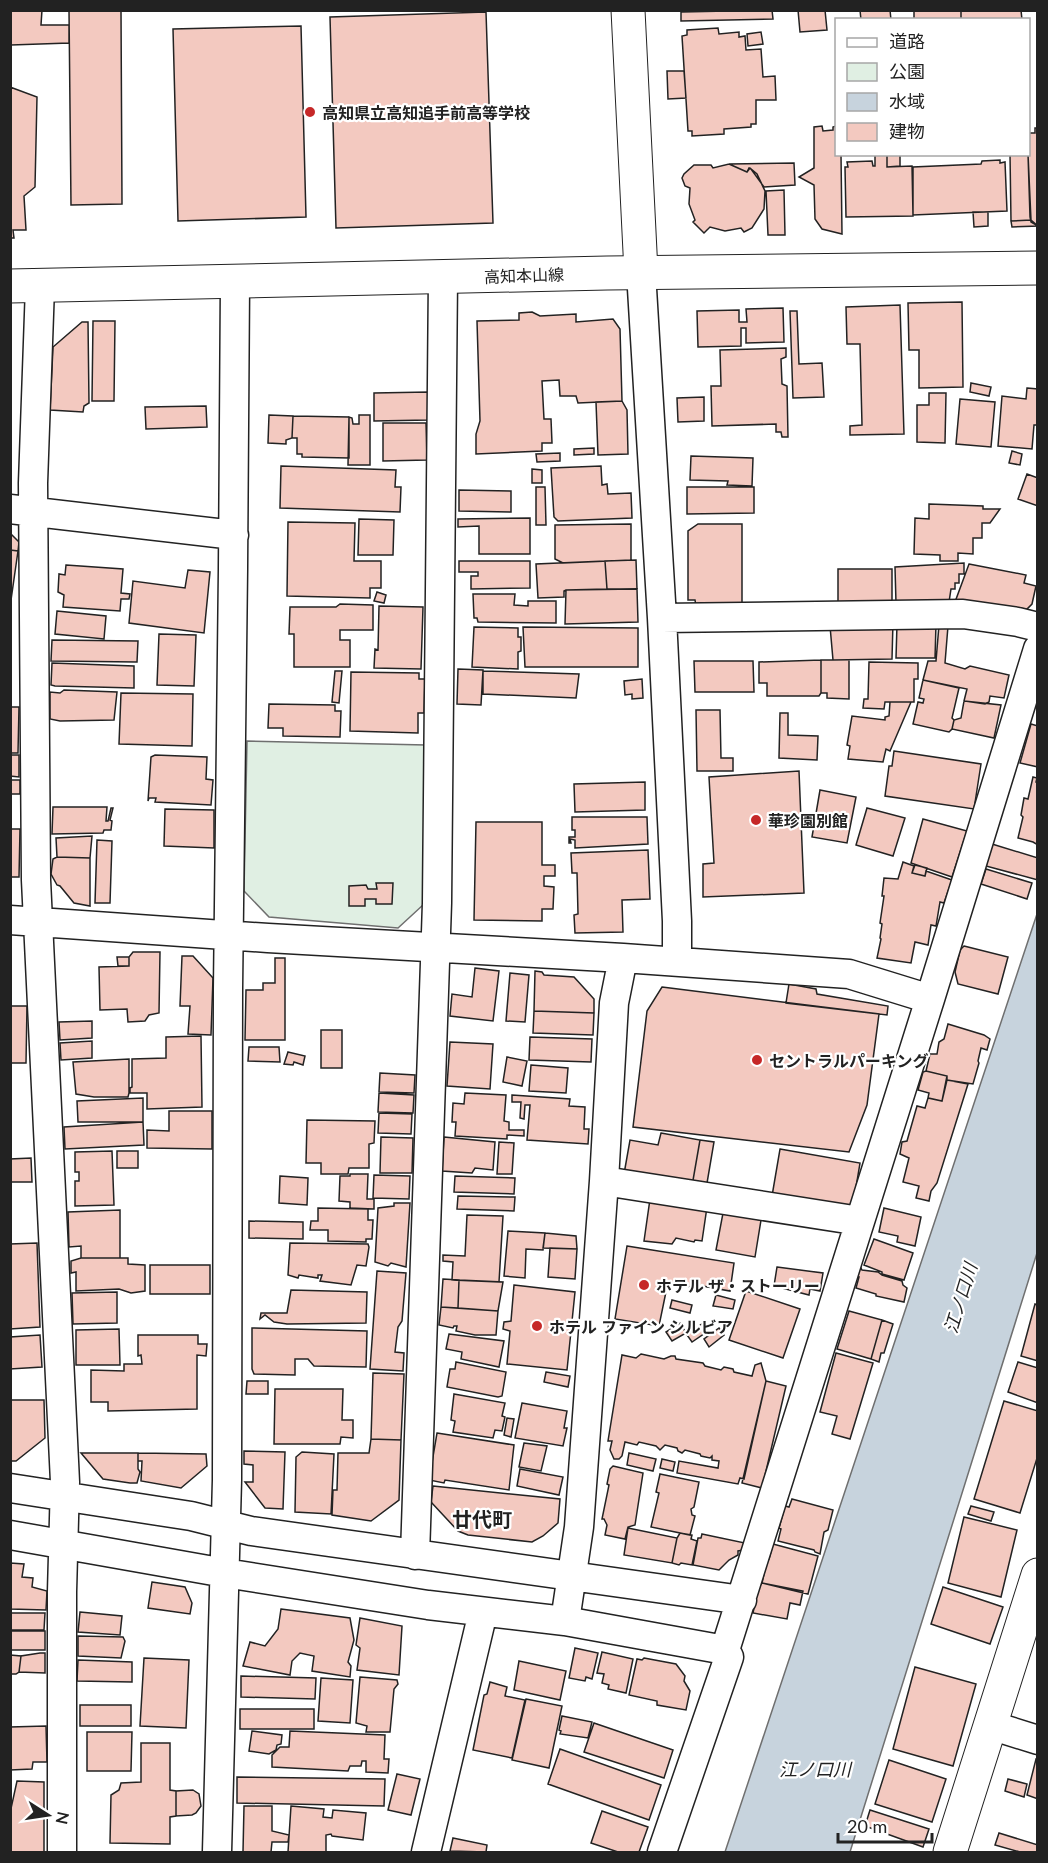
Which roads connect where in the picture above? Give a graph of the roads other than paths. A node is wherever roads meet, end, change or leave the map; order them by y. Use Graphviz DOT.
graph roads {
  1 [pos="628,10"];
  2 [pos="1038,268"];
  3 [pos="641,272"];
  4 [pos="443,278"];
  5 [pos="235,283"];
  6 [pos="25,286"];
  7 [pos="22,511"];
  8 [pos="234,535"];
  9 [pos="662,618"];
  10 [pos="1038,627"];
  11 [pos="1038,649"];
  12 [pos="10,920"];
  13 [pos="39,921"];
  14 [pos="229,935"];
  15 [pos="436,948"];
  16 [pos="623,958"];
  17 [pos="677,961"];
  18 [pos="930,999"];
  19 [pos="604,1181"];
  20 [pos="860,1221"];
  21 [pos="10,1488"];
  22 [pos="65,1496"];
  23 [pos="226,1524"];
  24 [pos="10,1535"];
  25 [pos="64,1544"];
  26 [pos="415,1555"];
  27 [pos="225,1573"];
  28 [pos="1038,1575"];
  29 [pos="572,1576"];
  30 [pos="742,1600"];
  31 [pos="483,1612"];
  32 [pos="565,1621"];
  33 [pos="725,1650"];
  34 [pos="990,1725"];
  35 [pos="1038,1740"];
  36 [pos="62,1852"];
  37 [pos="217,1852"];
  38 [pos="426,1852"];
  39 [pos="662,1852"];
  40 [pos="950,1852"];
  1 -- 3 [label="main road"];
  2 -- 3 [label="main road, 高知本山線"];
  3 -- 4 [label="main road, 高知本山線"];
  3 -- 9 [label="street"];
  4 -- 5 [label="main road, 高知本山線"];
  4 -- 15 [label="street"];
  5 -- 6 [label="main road, 高知本山線"];
  5 -- 8 [label="street"];
  6 -- 7 [label="street"];
  7 -- 8 [label="street"];
  7 -- 13 [label="street"];
  8 -- 14 [label="street"];
  9 -- 10 [label="street"];
  9 -- 17 [label="street"];
  11 -- 18 [label="street"];
  12 -- 13 [label="street"];
  13 -- 14 [label="street"];
  13 -- 22 [label="street"];
  14 -- 15 [label="street"];
  14 -- 23 [label="street"];
  15 -- 16 [label="street"];
  15 -- 26 [label="street"];
  16 -- 17 [label="street"];
  16 -- 19 [label="street"];
  17 -- 18 [label="street"];
  18 -- 20 [label="street"];
  19 -- 20 [label="street"];
  19 -- 29 [label="street"];
  20 -- 30 [label="street"];
  21 -- 22 [label="street"];
  22 -- 23 [label="street"];
  22 -- 25 [label="street"];
  23 -- 26 [label="street"];
  23 -- 27 [label="street"];
  24 -- 25 [label="street"];
  25 -- 27 [label="street"];
  25 -- 36 [label="street"];
  26 -- 29 [label="street"];
  27 -- 31 [label="street"];
  27 -- 37 [label="street"];
  28 -- 34 [label="main road"];
  29 -- 30 [label="street"];
  29 -- 32 [label="street"];
  30 -- 33 [label="street"];
  31 -- 32 [label="street"];
  31 -- 38 [label="street"];
  32 -- 33 [label="street"];
  33 -- 39 [label="street"];
  34 -- 35 [label="street"];
  34 -- 40 [label="main road"];
}
